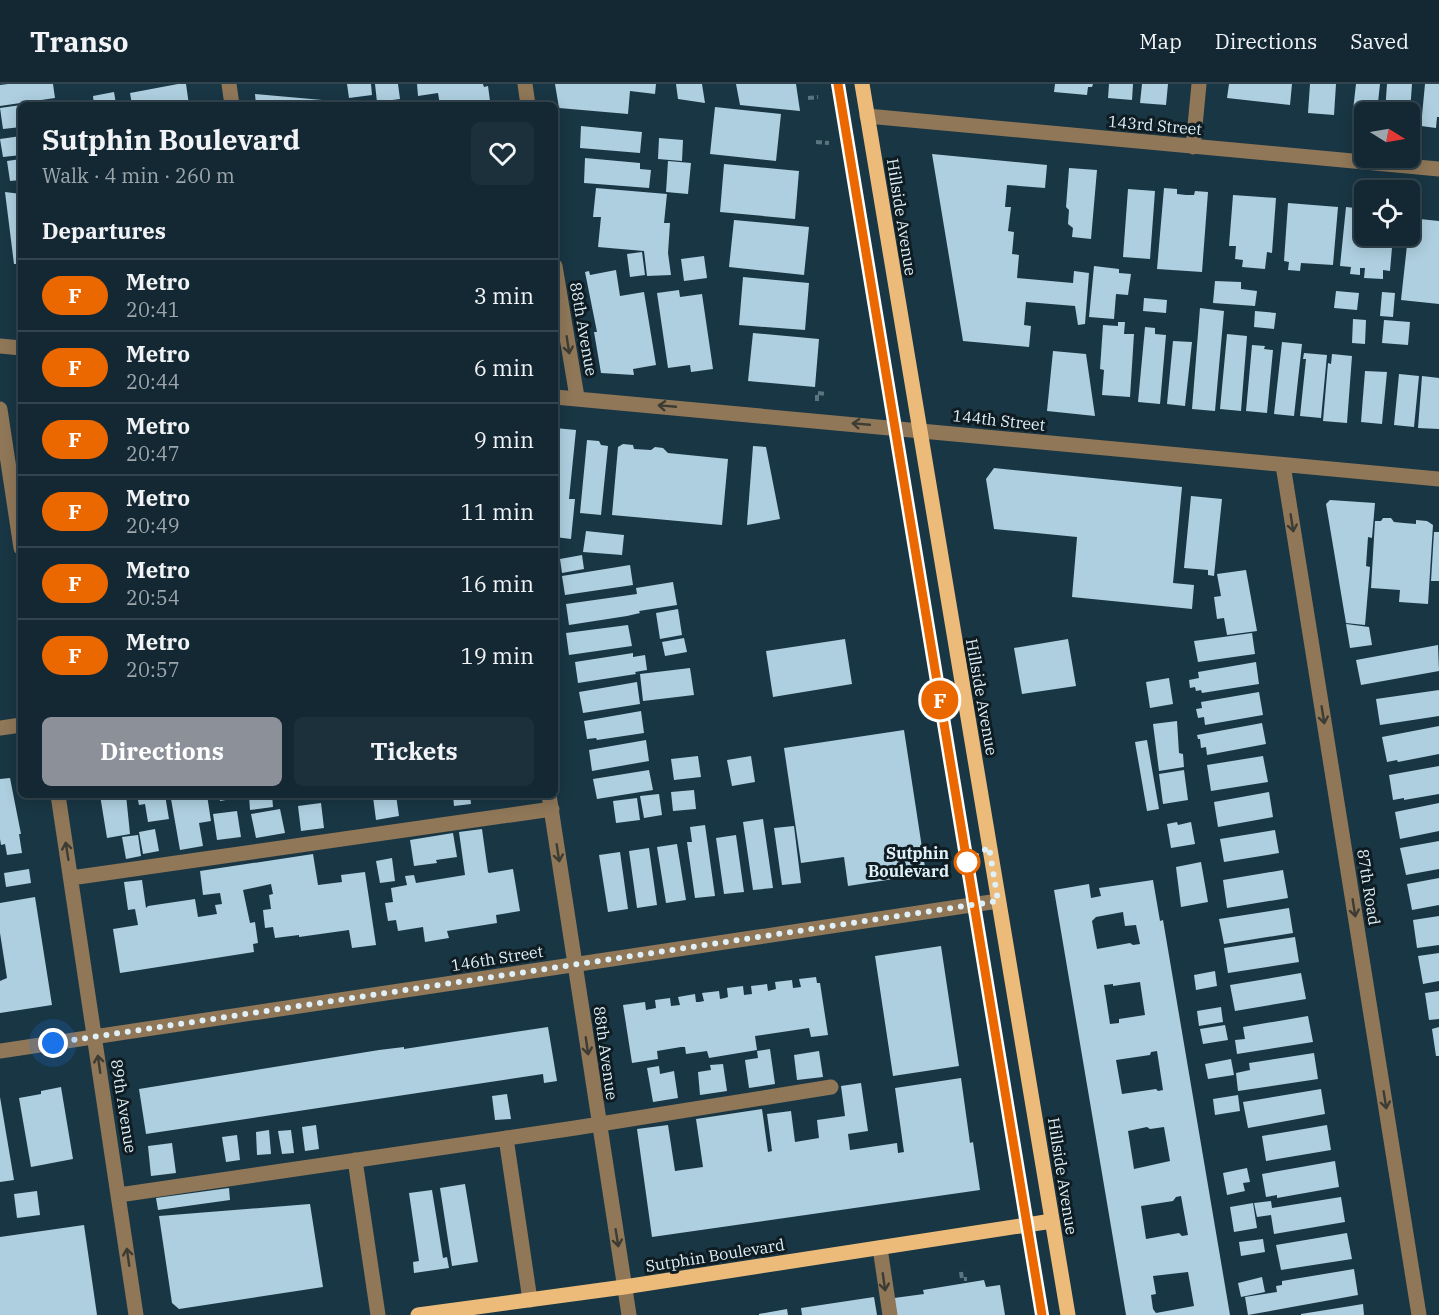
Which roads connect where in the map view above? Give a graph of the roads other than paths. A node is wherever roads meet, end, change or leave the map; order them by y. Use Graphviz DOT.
graph roads {
  1 [pos="229,84"];
  2 [pos="525,84"];
  3 [pos="862,84"];
  4 [pos="1199,84"];
  5 [pos="232,102"];
  6 [pos="528,102"];
  7 [pos="867,116"];
  8 [pos="1193,147"];
  9 [pos="1439,169"];
  10 [pos="558,284"];
  11 [pos="0,346"];
  12 [pos="18,348"];
  13 [pos="558,397"];
  14 [pos="577,398"];
  15 [pos="0,409"];
  16 [pos="920,430"];
  17 [pos="1283,465"];
  18 [pos="1439,479"];
  19 [pos="18,528"];
  20 [pos="18,725"];
  21 [pos="0,728"];
  22 [pos="58,798"];
  23 [pos="551,802"];
  24 [pos="71,878"];
  25 [pos="998,901"];
  26 [pos="576,964"];
  27 [pos="95,1037"];
  28 [pos="0,1051"];
  29 [pos="831,1087"];
  30 [pos="598,1124"];
  31 [pos="506,1138"];
  32 [pos="355,1160"];
  33 [pos="119,1194"];
  34 [pos="1052,1221"];
  35 [pos="880,1248"];
  36 [pos="624,1287"];
  37 [pos="530,1300"];
  38 [pos="136,1315"];
  39 [pos="378,1315"];
  40 [pos="418,1315"];
  41 [pos="629,1315"];
  42 [pos="890,1315"];
  43 [pos="1068,1315"];
  44 [pos="1419,1315"];
  1 -- 5 [label="street"];
  2 -- 6 [label="street"];
  3 -- 7 [label="main road, Hillside Avenue"];
  4 -- 8 [label="street"];
  7 -- 8 [label="street, 143rd Street"];
  7 -- 16 [label="main road, Hillside Avenue"];
  8 -- 9 [label="street, 143rd Street"];
  10 -- 14 [label="street, 88th Avenue, one-way"];
  11 -- 12 [label="street"];
  13 -- 14 [label="street, 144th Street"];
  16 -- 14 [label="street, 144th Street, one-way"];
  15 -- 19 [label="street"];
  16 -- 17 [label="street, 144th Street"];
  16 -- 25 [label="main road, Hillside Avenue"];
  17 -- 18 [label="street, 144th Street"];
  17 -- 44 [label="street, 87th Road, one-way"];
  20 -- 21 [label="street"];
  24 -- 22 [label="street, 89th Avenue, one-way"];
  23 -- 24 [label="street"];
  23 -- 26 [label="street, 88th Avenue, one-way"];
  24 -- 27 [label="street, 89th Avenue"];
  25 -- 26 [label="street, 146th Street"];
  25 -- 34 [label="main road, Hillside Avenue"];
  26 -- 27 [label="street, 146th Street"];
  26 -- 30 [label="street, 88th Avenue, one-way"];
  27 -- 28 [label="street, 146th Street"];
  33 -- 27 [label="street, 89th Avenue, one-way"];
  29 -- 30 [label="street"];
  30 -- 31 [label="street"];
  30 -- 36 [label="street, 88th Avenue, one-way"];
  31 -- 32 [label="street"];
  31 -- 37 [label="street"];
  32 -- 33 [label="street"];
  32 -- 39 [label="street"];
  38 -- 33 [label="street, 89th Avenue, one-way"];
  34 -- 35 [label="main road, Sutphin Boulevard"];
  34 -- 43 [label="main road, Hillside Avenue"];
  35 -- 36 [label="main road, Sutphin Boulevard"];
  35 -- 42 [label="street, one-way"];
  36 -- 37 [label="main road, Sutphin Boulevard"];
  36 -- 41 [label="street, 88th Avenue"];
  37 -- 40 [label="main road, Sutphin Boulevard"];
}
